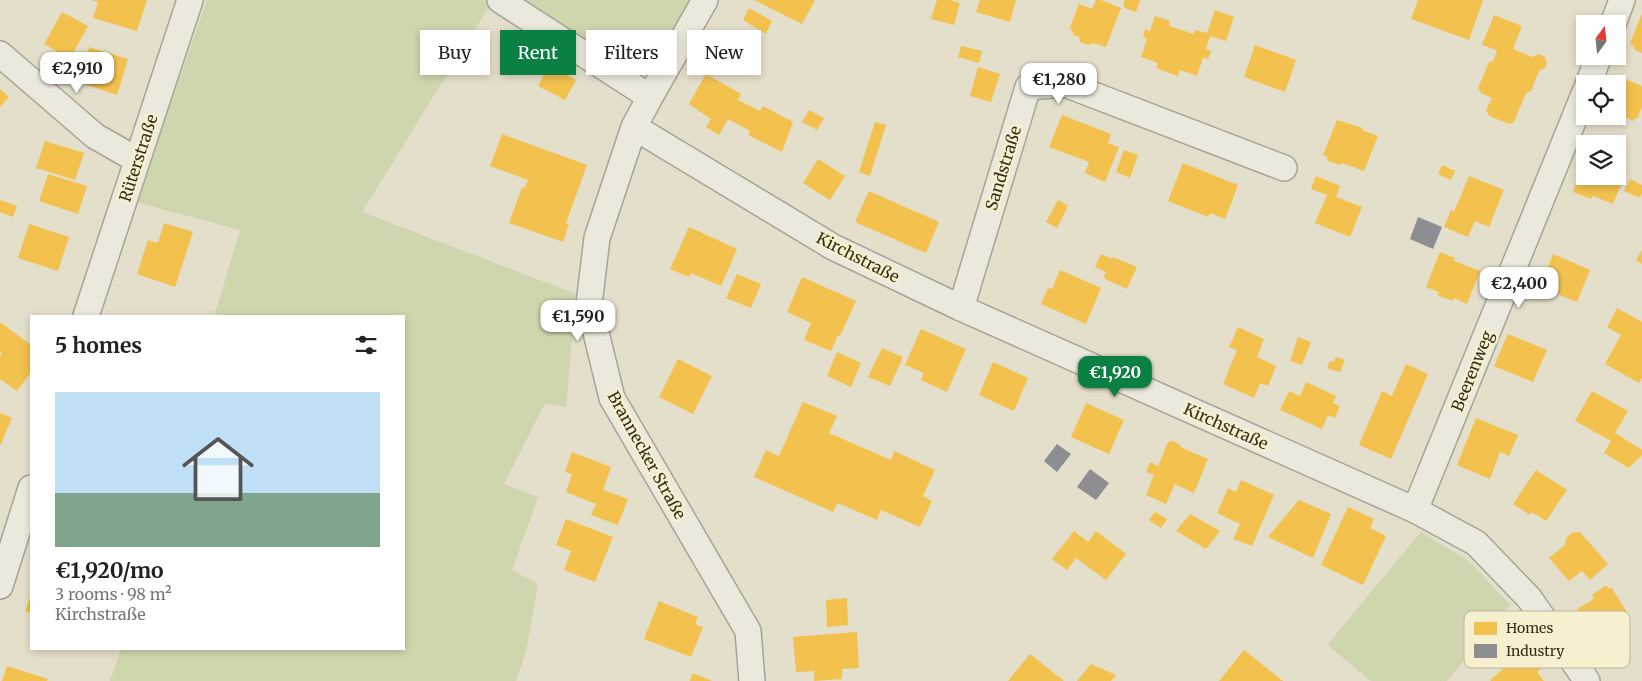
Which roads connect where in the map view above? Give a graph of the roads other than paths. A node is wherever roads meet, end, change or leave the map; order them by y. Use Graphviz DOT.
graph roads {
  1 [pos="190,0"];
  2 [pos="500,0"];
  3 [pos="705,0"];
  4 [pos="1622,0"];
  5 [pos="1616,15"];
  6 [pos="0,54"];
  7 [pos="650,96"];
  8 [pos="1576,114"];
  9 [pos="634,127"];
  10 [pos="137,160"];
  11 [pos="1284,168"];
  12 [pos="961,308"];
  13 [pos="86,315"];
  14 [pos="30,491"];
  15 [pos="1415,510"];
  16 [pos="0,586"];
  17 [pos="1538,611"];
  18 [pos="1578,668"];
  19 [pos="752,681"];
  20 [pos="1587,681"];
  1 -- 10 [label="street, Rüterstraße"];
  2 -- 7 [label="street"];
  3 -- 7 [label="street, Brannecker Straße"];
  4 -- 5 [label="street"];
  6 -- 10 [label="street"];
  7 -- 9 [label="street, Brannecker Straße"];
  8 -- 15 [label="street, Beerenweg"];
  9 -- 12 [label="street, Kirchstraße"];
  9 -- 19 [label="street, Brannecker Straße"];
  10 -- 13 [label="street, Rüterstraße"];
  11 -- 12 [label="street, Sandstraße"];
  12 -- 15 [label="street, Kirchstraße"];
  14 -- 16 [label="street"];
  15 -- 17 [label="street, Kirchstraße"];
  18 -- 20 [label="street, Kirchstraße"];
}
